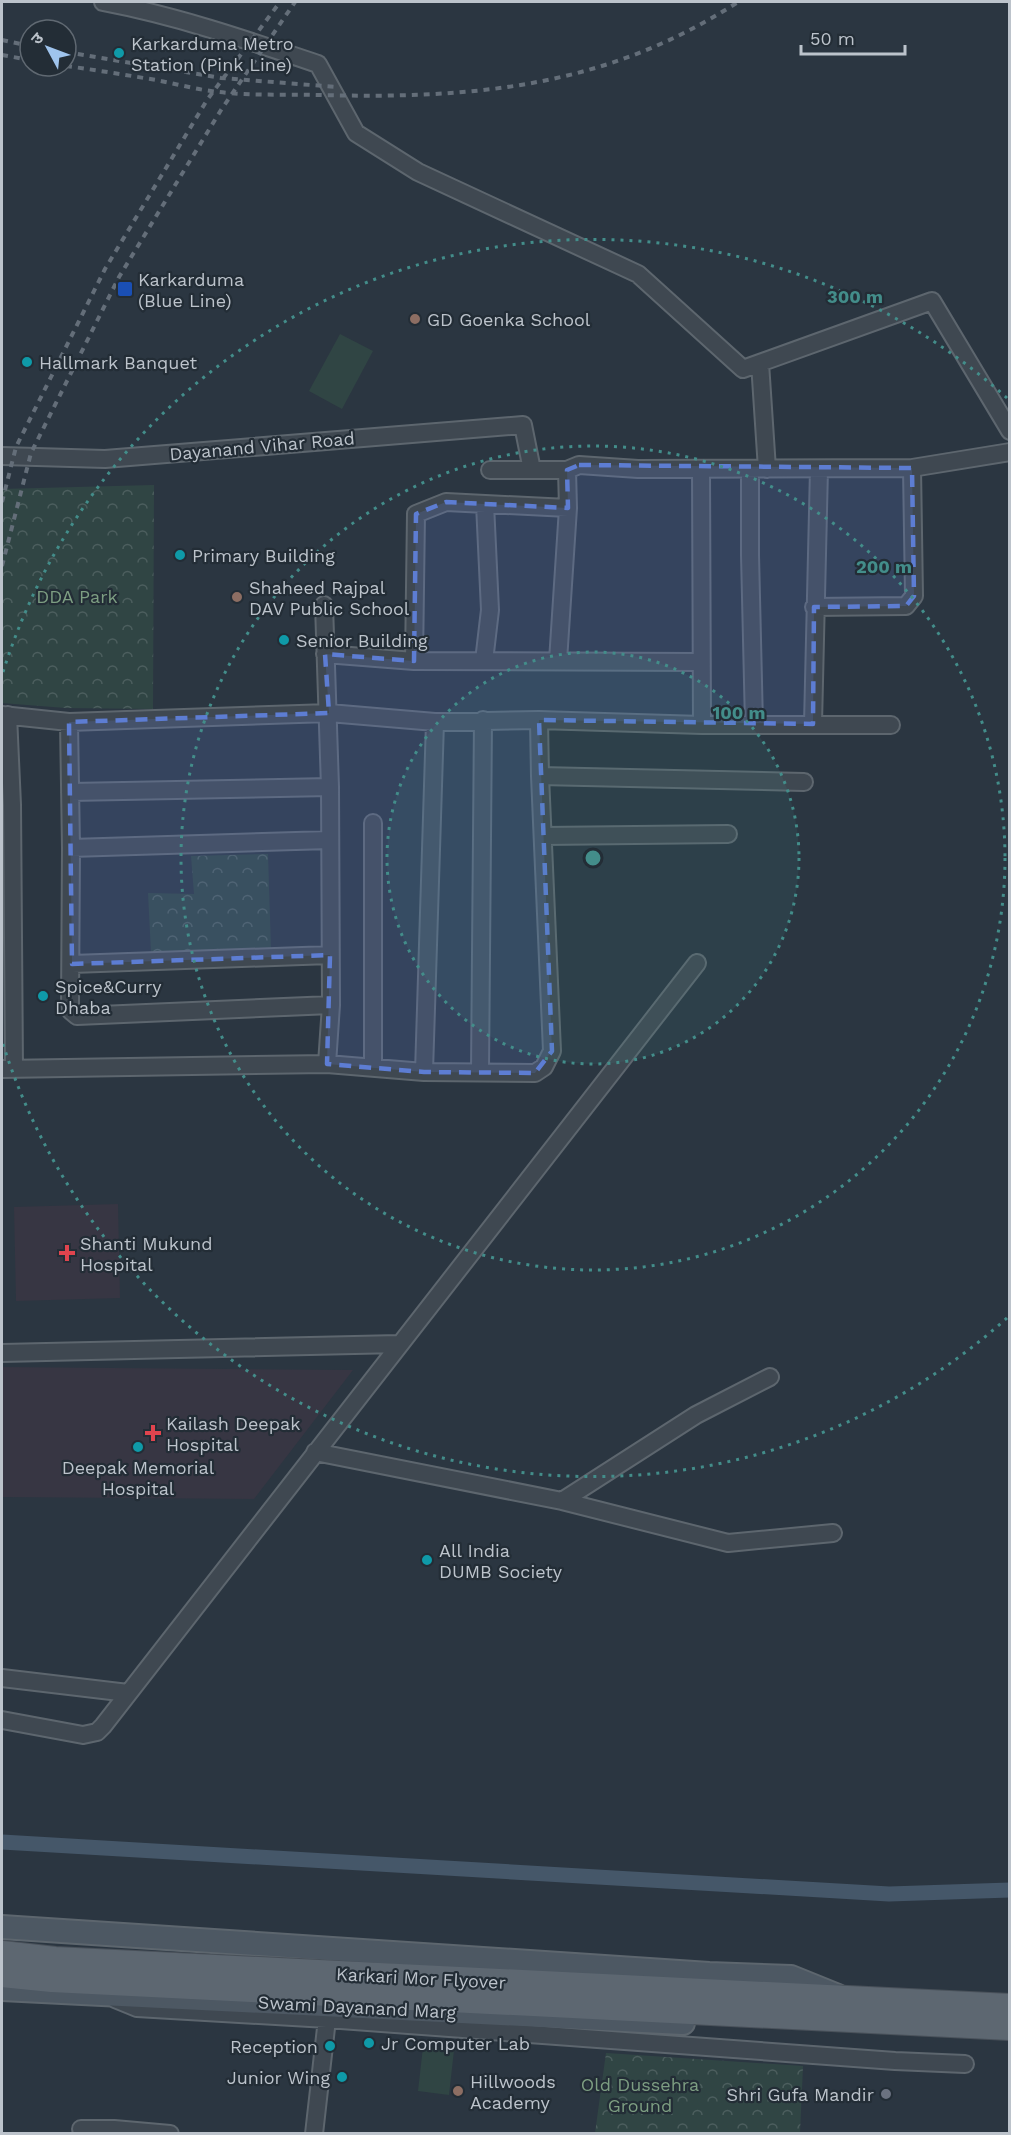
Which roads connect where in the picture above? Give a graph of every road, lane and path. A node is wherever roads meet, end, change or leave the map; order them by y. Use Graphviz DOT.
graph roads {
  1 [pos="103,2"];
  2 [pos="760,363"];
  3 [pos="1010,431"];
  4 [pos="1010,452"];
  5 [pos="2,456"];
  6 [pos="912,468"];
  7 [pos="701,469"];
  8 [pos="750,469"];
  9 [pos="767,469"];
  10 [pos="819,469"];
  11 [pos="490,470"];
  12 [pos="532,470"];
  13 [pos="567,470"];
  14 [pos="485,504"];
  15 [pos="568,508"];
  16 [pos="324,605"];
  17 [pos="814,608"];
  18 [pos="325,654"];
  19 [pos="414,661"];
  20 [pos="484,661"];
  21 [pos="558,661"];
  22 [pos="700,662"];
  23 [pos="329,713"];
  24 [pos="5,715"];
  25 [pos="483,720"];
  26 [pos="540,720"];
  27 [pos="69,722"];
  28 [pos="435,722"];
  29 [pos="754,724"];
  30 [pos="813,724"];
  31 [pos="702,725"];
  32 [pos="891,725"];
  33 [pos="540,776"];
  34 [pos="804,782"];
  35 [pos="330,787"];
  36 [pos="70,792"];
  37 [pos="373,823"];
  38 [pos="728,834"];
  39 [pos="543,836"];
  40 [pos="329,840"];
  41 [pos="71,848"];
  42 [pos="330,955"];
  43 [pos="696,963"];
  44 [pos="72,964"];
  45 [pos="331,1005"];
  46 [pos="327,1064"];
  47 [pos="373,1068"];
  48 [pos="8,1069"];
  49 [pos="480,1071"];
  50 [pos="424,1072"];
  51 [pos="399,1344"];
  52 [pos="2,1353"];
  53 [pos="770,1377"];
  54 [pos="315,1452"];
  55 [pos="562,1502"];
  56 [pos="833,1533"];
  57 [pos="2,1678"];
  58 [pos="128,1694"];
  59 [pos="2,1720"];
  60 [pos="2,1928"];
  61 [pos="2,1954"];
  62 [pos="2,1974"];
  63 [pos="2,1989"];
  64 [pos="108,1996"];
  65 [pos="808,2007"];
  66 [pos="1010,2007"];
  67 [pos="838,2008"];
  68 [pos="327,2019"];
  69 [pos="1010,2027"];
  70 [pos="965,2064"];
  71 [pos="81,2129"];
  72 [pos="114,2131"];
  73 [pos="170,2133"];
  74 [pos="314,2133"];
  1 -- 2 [label="street"];
  2 -- 3 [label="street"];
  2 -- 9 [label="street"];
  4 -- 6 [label="street"];
  5 -- 12 [label="street, Dayanand Vihar Road"];
  6 -- 10 [label="street"];
  6 -- 17 [label="street"];
  7 -- 8 [label="street"];
  7 -- 13 [label="street"];
  7 -- 22 [label="street"];
  8 -- 9 [label="street"];
  8 -- 29 [label="street"];
  9 -- 10 [label="street"];
  10 -- 17 [label="street"];
  11 -- 12 [label="street"];
  12 -- 13 [label="street"];
  13 -- 15 [label="street"];
  14 -- 15 [label="street"];
  14 -- 19 [label="street"];
  14 -- 20 [label="street"];
  15 -- 21 [label="street"];
  16 -- 18 [label="street"];
  17 -- 30 [label="street"];
  18 -- 19 [label="street"];
  18 -- 23 [label="street"];
  19 -- 20 [label="street"];
  20 -- 21 [label="street"];
  21 -- 22 [label="street"];
  22 -- 31 [label="street"];
  23 -- 27 [label="street"];
  23 -- 28 [label="street"];
  23 -- 35 [label="street"];
  24 -- 27 [label="street"];
  24 -- 48 [label="street"];
  25 -- 26 [label="street"];
  25 -- 28 [label="street"];
  25 -- 49 [label="street"];
  26 -- 31 [label="street"];
  26 -- 33 [label="street"];
  27 -- 36 [label="street"];
  28 -- 50 [label="street"];
  29 -- 30 [label="street"];
  29 -- 31 [label="street"];
  30 -- 32 [label="street"];
  33 -- 34 [label="street"];
  33 -- 39 [label="street"];
  35 -- 36 [label="street"];
  35 -- 40 [label="street"];
  36 -- 41 [label="street"];
  37 -- 47 [label="street"];
  38 -- 39 [label="street"];
  39 -- 49 [label="street"];
  40 -- 41 [label="street"];
  40 -- 42 [label="street"];
  41 -- 44 [label="street"];
  42 -- 44 [label="street"];
  42 -- 45 [label="street"];
  43 -- 51 [label="street"];
  44 -- 45 [label="street"];
  45 -- 46 [label="street"];
  46 -- 47 [label="street"];
  46 -- 48 [label="street"];
  47 -- 50 [label="street"];
  49 -- 50 [label="street"];
  51 -- 52 [label="street"];
  51 -- 54 [label="street"];
  53 -- 55 [label="street"];
  54 -- 55 [label="street"];
  54 -- 58 [label="street"];
  55 -- 56 [label="street"];
  57 -- 58 [label="street"];
  58 -- 59 [label="street"];
  60 -- 67 [label="main road"];
  61 -- 65 [label="main road, Karkari Mor Flyover"];
  62 -- 65 [label="main road, Karkari Mor Flyover"];
  63 -- 64 [label="main road, Swami Dayanand Marg"];
  64 -- 67 [label="main road, Swami Dayanand Marg"];
  64 -- 68 [label="street"];
  65 -- 67 [label="main road, Karkari Mor Flyover"];
  66 -- 67 [label="main road"];
  67 -- 69 [label="main road"];
  68 -- 70 [label="street"];
  68 -- 74 [label="street"];
  71 -- 72 [label="street"];
  72 -- 73 [label="street"];
}
